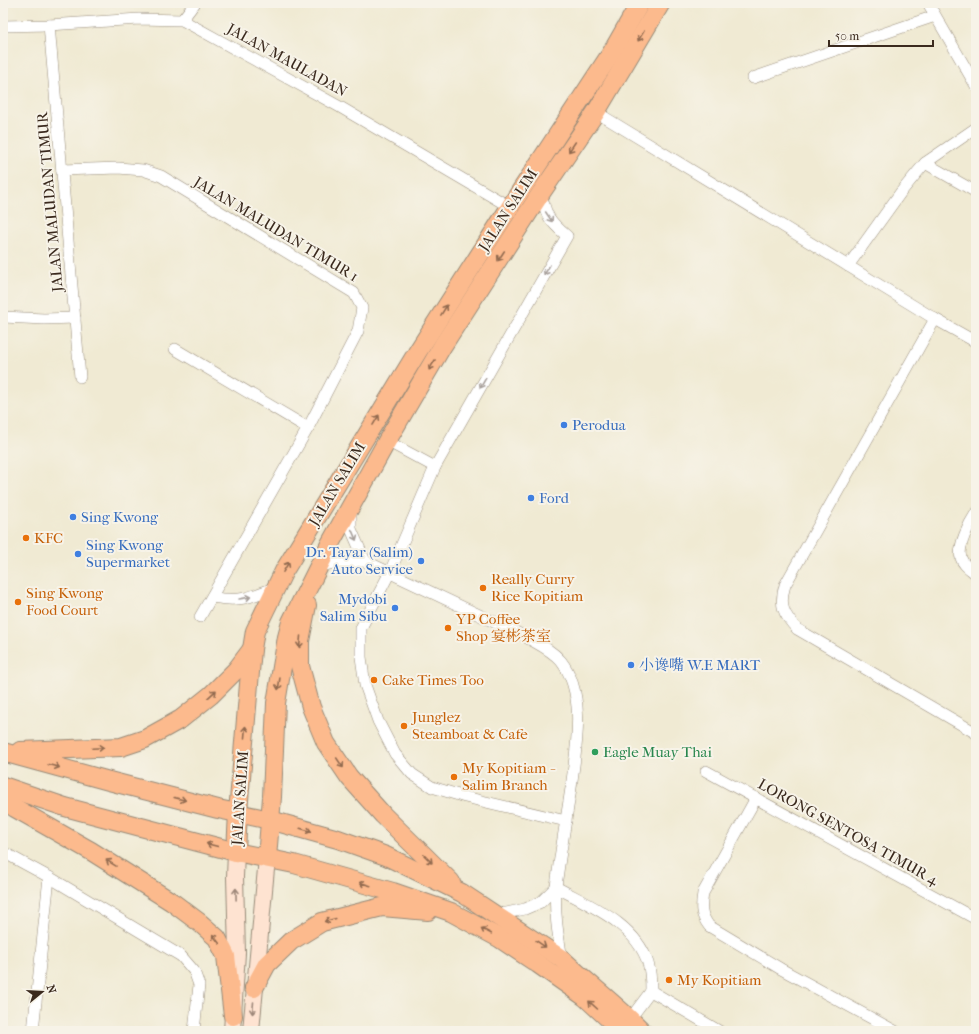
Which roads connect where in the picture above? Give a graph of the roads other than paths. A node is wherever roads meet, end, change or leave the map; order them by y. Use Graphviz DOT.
graph roads {
  1 [pos="195,3"];
  2 [pos="640,3"];
  3 [pos="661,3"];
  4 [pos="928,3"];
  5 [pos="936,16"];
  6 [pos="182,20"];
  7 [pos="49,25"];
  8 [pos="3,26"];
  9 [pos="753,78"];
  10 [pos="976,86"];
  11 [pos="596,112"];
  12 [pos="976,128"];
  13 [pos="925,163"];
  14 [pos="62,170"];
  15 [pos="976,192"];
  16 [pos="541,193"];
  17 [pos="510,207"];
  18 [pos="848,266"];
  19 [pos="3,317"];
  20 [pos="75,318"];
  21 [pos="935,319"];
  22 [pos="976,342"];
  23 [pos="175,349"];
  24 [pos="80,377"];
  25 [pos="308,428"];
  26 [pos="387,441"];
  27 [pos="435,467"];
  28 [pos="351,507"];
  29 [pos="976,513"];
  30 [pos="365,561"];
  31 [pos="315,572"];
  32 [pos="390,572"];
  33 [pos="976,574"];
  34 [pos="276,587"];
  35 [pos="212,597"];
  36 [pos="200,617"];
  37 [pos="252,649"];
  38 [pos="976,733"];
  39 [pos="3,751"];
  40 [pos="706,771"];
  41 [pos="3,786"];
  42 [pos="756,798"];
  43 [pos="3,800"];
  44 [pos="238,812"];
  45 [pos="270,820"];
  46 [pos="566,821"];
  47 [pos="3,852"];
  48 [pos="236,852"];
  49 [pos="267,858"];
  50 [pos="49,877"];
  51 [pos="556,887"];
  52 [pos="462,893"];
  53 [pos="451,912"];
  54 [pos="497,915"];
  55 [pos="976,919"];
  56 [pos="562,959"];
  57 [pos="254,988"];
  58 [pos="651,991"];
  59 [pos="233,1024"];
  60 [pos="631,1027"];
  61 [pos="33,1031"];
  62 [pos="194,1031"];
  63 [pos="251,1031"];
  64 [pos="719,1031"];
  65 [pos="895,1031"];
  1 -- 6 [label="street"];
  2 -- 17 [label="main road, JALAN SALIM"];
  3 -- 11 [label="main road, JALAN SALIM, one-way"];
  4 -- 5 [label="street"];
  5 -- 9 [label="street"];
  5 -- 10 [label="street"];
  6 -- 7 [label="street, JALAN MAULADAN"];
  6 -- 17 [label="street, JALAN MAULADAN"];
  7 -- 8 [label="street, JALAN MAULADAN"];
  7 -- 14 [label="street, JALAN MALUDAN TIMUR"];
  11 -- 16 [label="main road, JALAN SALIM, one-way"];
  11 -- 18 [label="street"];
  12 -- 13 [label="street"];
  13 -- 15 [label="street"];
  13 -- 18 [label="street"];
  14 -- 20 [label="street, JALAN MALUDAN TIMUR"];
  14 -- 25 [label="street, JALAN MALUDAN TIMUR 1"];
  16 -- 26 [label="main road, JALAN SALIM, one-way"];
  16 -- 27 [label="street, one-way"];
  34 -- 17 [label="main road, JALAN SALIM, one-way"];
  18 -- 21 [label="street"];
  19 -- 20 [label="street"];
  20 -- 24 [label="street, JALAN MALUDAN TIMUR"];
  21 -- 22 [label="street"];
  21 -- 38 [label="street"];
  23 -- 25 [label="street"];
  25 -- 35 [label="street, JALAN MALUDAN TIMUR 1"];
  26 -- 27 [label="street"];
  26 -- 28 [label="main road, JALAN SALIM"];
  27 -- 32 [label="street"];
  28 -- 30 [label="street, one-way"];
  28 -- 31 [label="main road, JALAN SALIM"];
  29 -- 33 [label="street"];
  30 -- 31 [label="street"];
  30 -- 32 [label="street"];
  31 -- 45 [label="main road, JALAN SALIM, one-way"];
  31 -- 52 [label="main road, one-way"];
  32 -- 46 [label="street"];
  32 -- 46 [label="street"];
  35 -- 34 [label="street, one-way"];
  34 -- 37 [label="main road, JALAN SALIM"];
  35 -- 36 [label="street, JALAN MALUDAN TIMUR 1"];
  39 -- 37 [label="main road, one-way"];
  44 -- 37 [label="main road, JALAN SALIM, one-way"];
  39 -- 44 [label="main road, one-way"];
  40 -- 42 [label="street, LORONG SENTOSA TIMUR 4"];
  48 -- 41 [label="main road, one-way"];
  42 -- 55 [label="street, LORONG SENTOSA TIMUR 4"];
  42 -- 65 [label="street"];
  59 -- 43 [label="main road, one-way"];
  44 -- 45 [label="main road"];
  44 -- 48 [label="main road, JALAN SALIM"];
  45 -- 49 [label="main road, JALAN SALIM"];
  45 -- 52 [label="main road, one-way"];
  46 -- 51 [label="street"];
  47 -- 50 [label="street"];
  48 -- 49 [label="main road"];
  59 -- 48 [label="street, JALAN SALIM, one-way"];
  53 -- 49 [label="main road, one-way"];
  49 -- 57 [label="street, JALAN SALIM"];
  50 -- 61 [label="street"];
  50 -- 62 [label="street"];
  51 -- 54 [label="street"];
  51 -- 56 [label="street"];
  51 -- 58 [label="street"];
  52 -- 54 [label="main road"];
  53 -- 57 [label="main road, one-way"];
  60 -- 53 [label="main road, one-way"];
  54 -- 56 [label="main road, one-way"];
  56 -- 60 [label="main road"];
  57 -- 63 [label="street, JALAN SALIM, one-way"];
  58 -- 60 [label="street"];
  58 -- 64 [label="street"];
}
